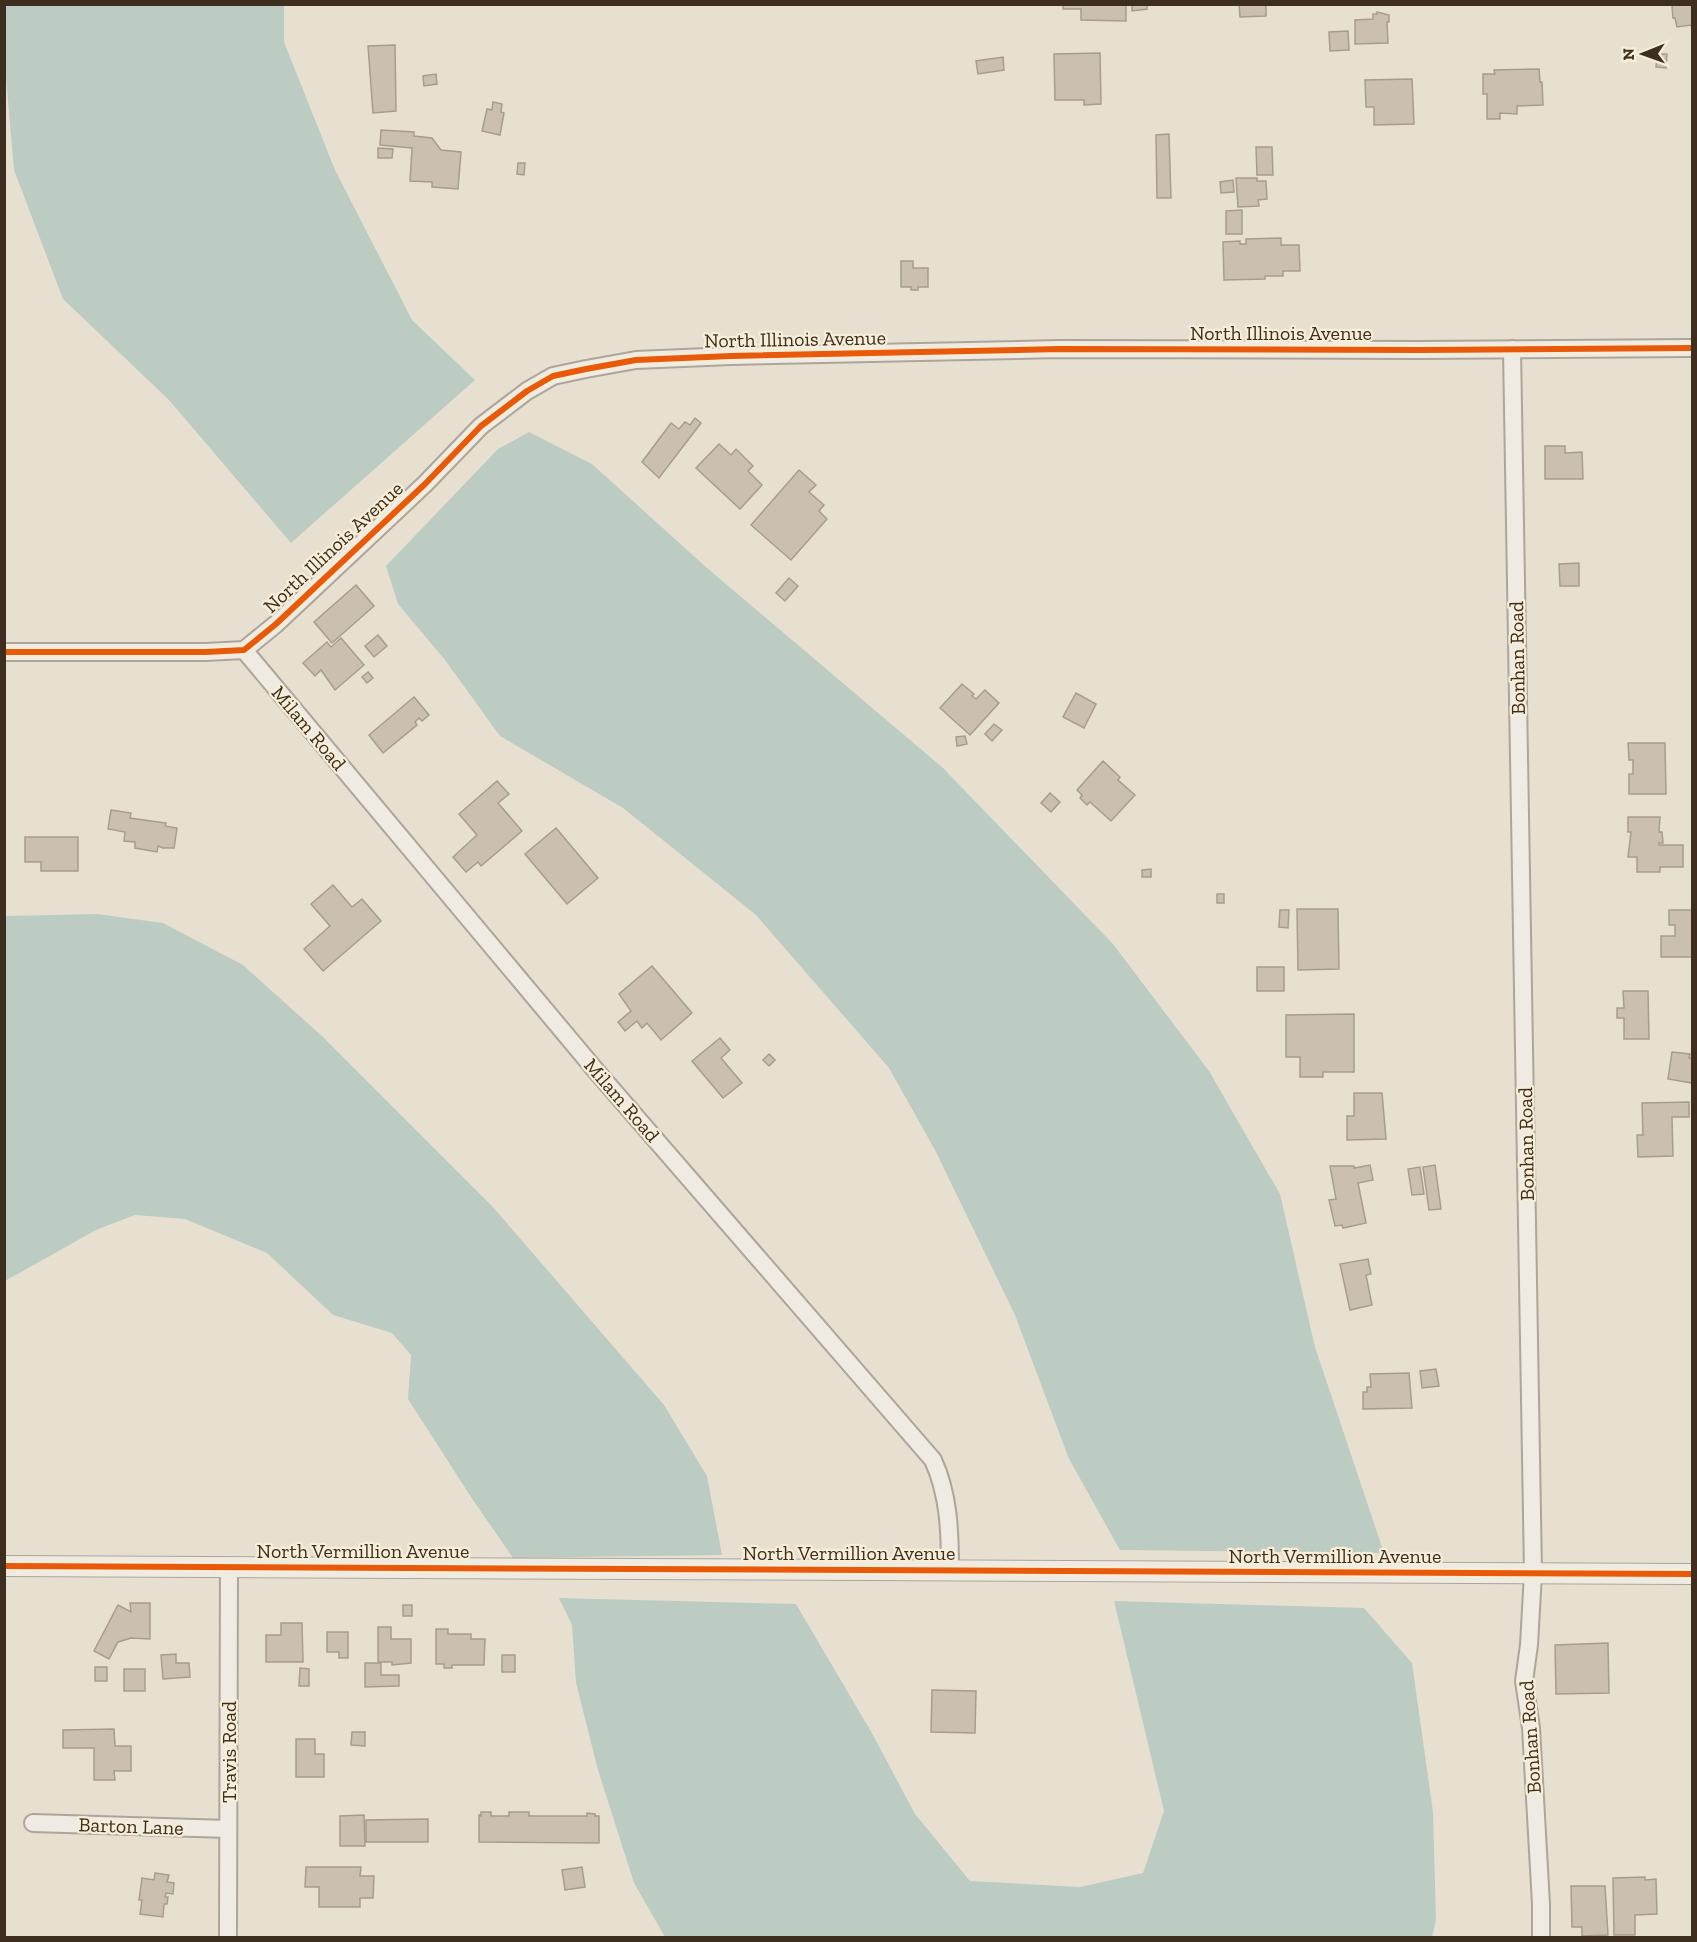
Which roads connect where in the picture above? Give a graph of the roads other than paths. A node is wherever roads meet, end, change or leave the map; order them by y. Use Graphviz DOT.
graph roads {
  1 [pos="1692,348"];
  2 [pos="1512,349"];
  3 [pos="244,650"];
  4 [pos="4,652"];
  5 [pos="4,1566"];
  6 [pos="229,1567"];
  7 [pos="950,1570"];
  8 [pos="1533,1573"];
  9 [pos="1692,1574"];
  10 [pos="33,1823"];
  11 [pos="228,1829"];
  12 [pos="228,1938"];
  13 [pos="1541,1938"];
  1 -- 2 [label="street, North Illinois Avenue"];
  2 -- 3 [label="street, North Illinois Avenue"];
  2 -- 8 [label="street, Bonhan Road"];
  3 -- 4 [label="street"];
  3 -- 7 [label="street, Milam Road"];
  5 -- 6 [label="street, North Vermillion Avenue"];
  6 -- 7 [label="street, North Vermillion Avenue"];
  6 -- 11 [label="street, Travis Road"];
  7 -- 8 [label="street, North Vermillion Avenue"];
  8 -- 9 [label="street, North Vermillion Avenue"];
  8 -- 13 [label="street, Bonhan Road"];
  10 -- 11 [label="street, Barton Lane"];
  11 -- 12 [label="street, Travis Road"];
}
